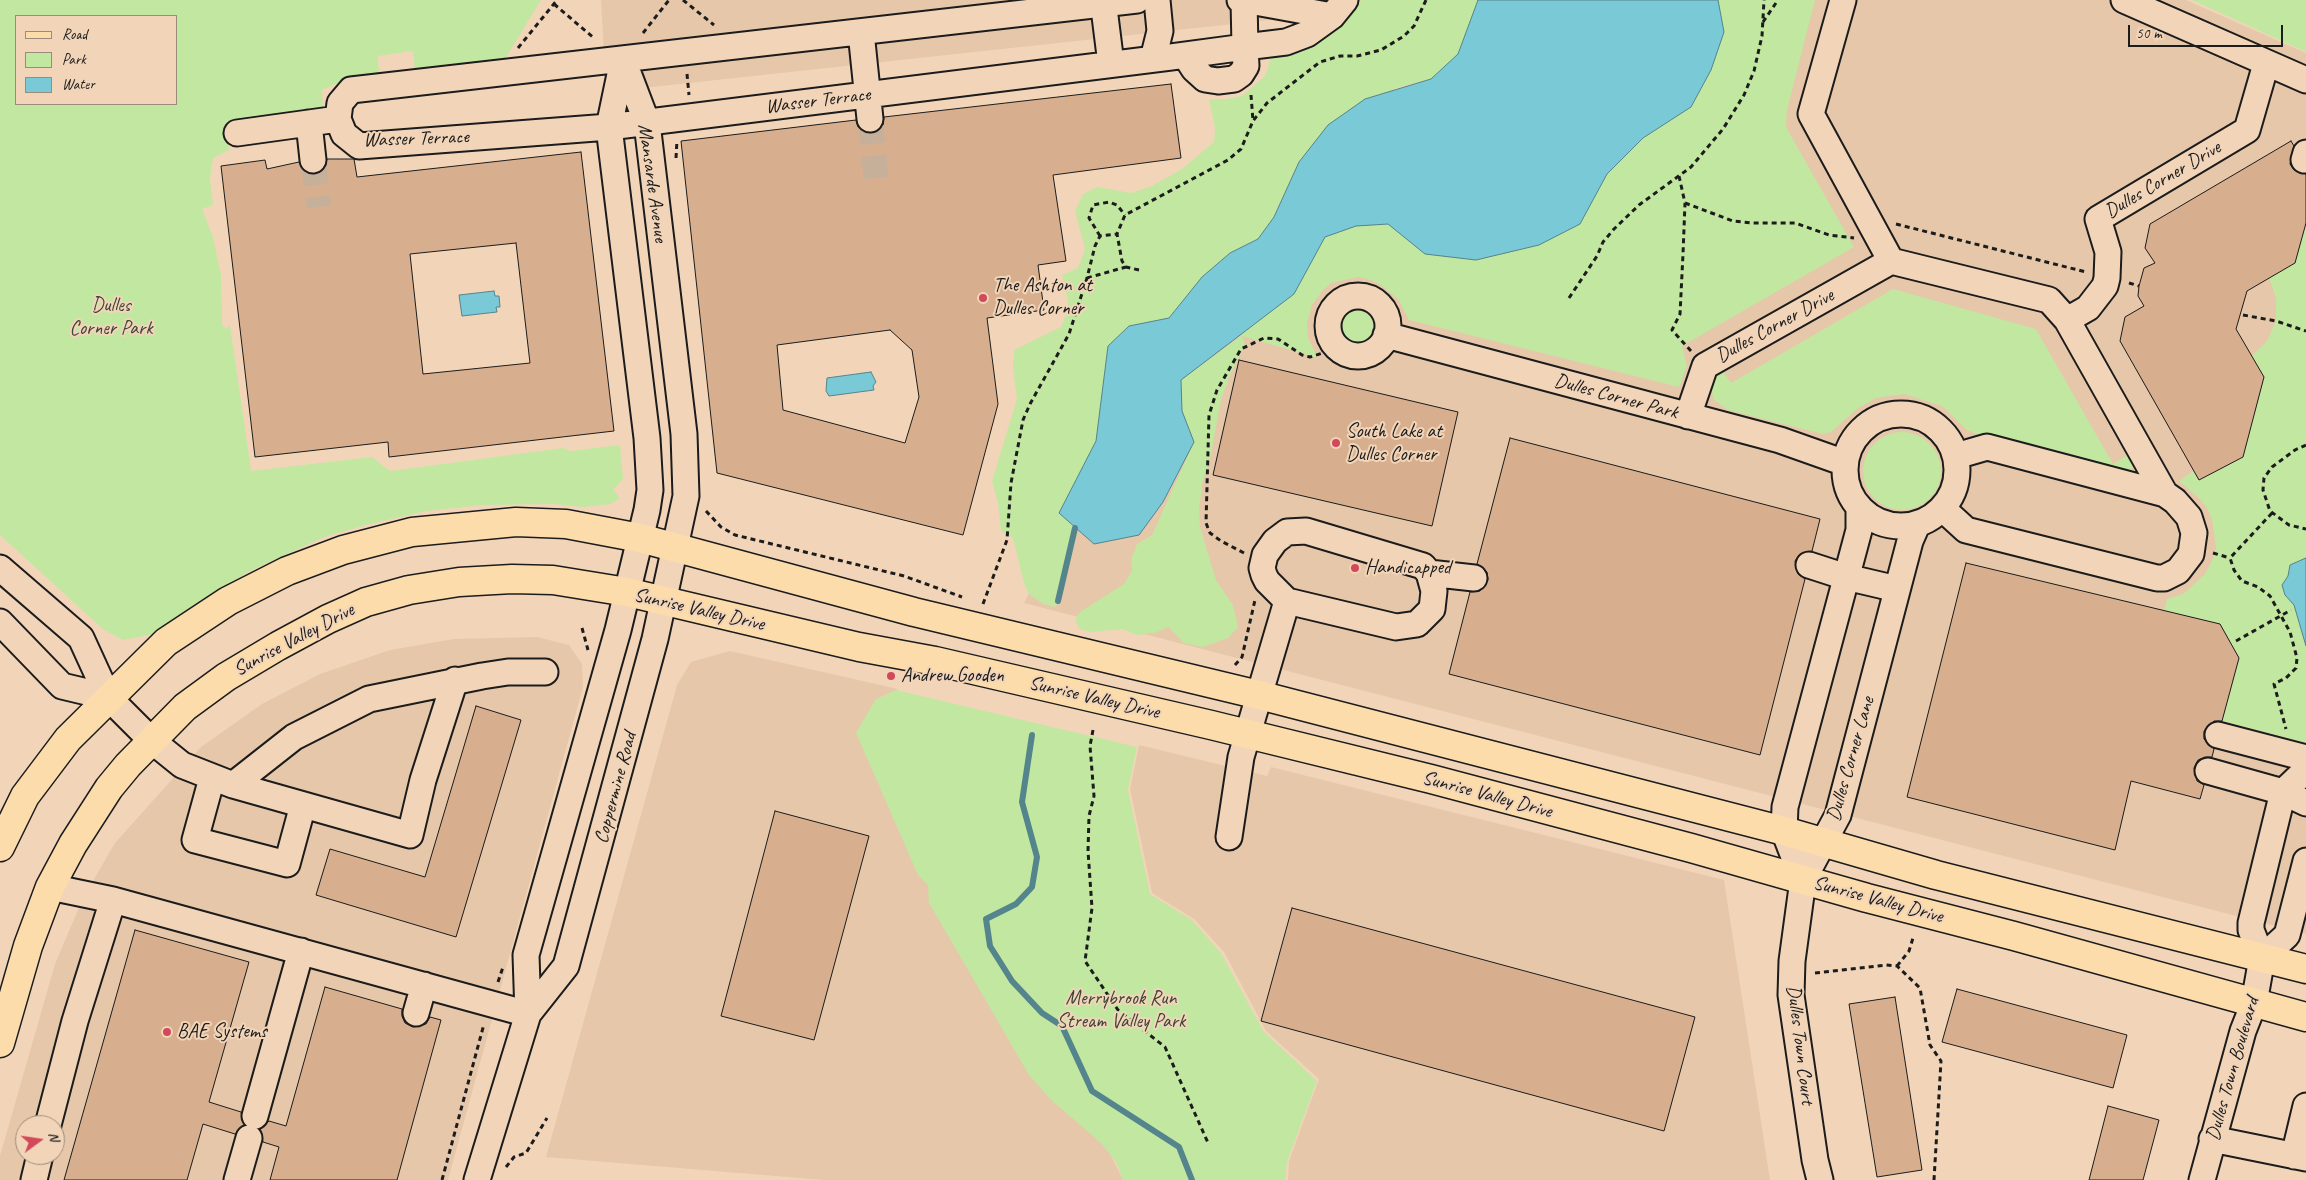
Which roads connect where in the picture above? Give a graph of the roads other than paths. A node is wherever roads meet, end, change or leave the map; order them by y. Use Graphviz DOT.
graph roads {
  1 [pos="1137,0"];
  2 [pos="1157,0"];
  3 [pos="1240,0"];
  4 [pos="1244,0"];
  5 [pos="1844,0"];
  6 [pos="2124,0"];
  7 [pos="1104,2"];
  8 [pos="1339,8"];
  9 [pos="861,32"];
  10 [pos="1245,47"];
  11 [pos="1153,59"];
  12 [pos="623,60"];
  13 [pos="1111,64"];
  14 [pos="2266,64"];
  15 [pos="2306,80"];
  16 [pos="869,107"];
  17 [pos="338,119"];
  18 [pos="309,122"];
  19 [pos="647,123"];
  20 [pos="609,127"];
  21 [pos="237,133"];
  22 [pos="313,160"];
  23 [pos="1891,261"];
  24 [pos="2067,320"];
  25 [pos="1386,335"];
  26 [pos="1688,416"];
  27 [pos="1956,456"];
  28 [pos="1845,464"];
  29 [pos="2166,494"];
  30 [pos="1859,508"];
  31 [pos="1943,509"];
  32 [pos="1917,525"];
  33 [pos="640,538"];
  34 [pos="676,549"];
  35 [pos="1809,565"];
  36 [pos="0,568"];
  37 [pos="1846,577"];
  38 [pos="1431,582"];
  39 [pos="1472,586"];
  40 [pos="1897,589"];
  41 [pos="627,592"];
  42 [pos="664,601"];
  43 [pos="1287,601"];
  44 [pos="0,622"];
  45 [pos="545,672"];
  46 [pos="455,680"];
  47 [pos="1260,695"];
  48 [pos="108,697"];
  49 [pos="1248,734"];
  50 [pos="2218,735"];
  51 [pos="151,740"];
  52 [pos="2306,758"];
  53 [pos="2306,770"];
  54 [pos="2208,771"];
  55 [pos="222,781"];
  56 [pos="2283,792"];
  57 [pos="2306,802"];
  58 [pos="303,805"];
  59 [pos="1784,831"];
  60 [pos="1229,837"];
  61 [pos="1824,844"];
  62 [pos="0,847"];
  63 [pos="2306,861"];
  64 [pos="1803,880"];
  65 [pos="50,887"];
  66 [pos="113,900"];
  67 [pos="301,951"];
  68 [pos="2262,958"];
  69 [pos="2306,969"];
  70 [pos="424,985"];
  71 [pos="2254,1003"];
  72 [pos="416,1013"];
  73 [pos="528,1014"];
  74 [pos="2306,1017"];
  75 [pos="0,1043"];
  76 [pos="2306,1106"];
  77 [pos="51,1115"];
  78 [pos="2212,1139"];
  79 [pos="2300,1157"];
  80 [pos="38,1165"];
  81 [pos="34,1180"];
  82 [pos="237,1180"];
  83 [pos="477,1180"];
  84 [pos="1820,1180"];
  85 [pos="2202,1180"];
  1 -- 7 [label="street, Wasser Terrace"];
  2 -- 11 [label="street"];
  3 -- 4 [label="street"];
  4 -- 8 [label="street"];
  4 -- 10 [label="street"];
  5 -- 23 [label="street"];
  6 -- 14 [label="street"];
  7 -- 9 [label="street, Wasser Terrace"];
  7 -- 13 [label="street"];
  8 -- 10 [label="street, Wasser Terrace"];
  9 -- 12 [label="street, Wasser Terrace"];
  9 -- 16 [label="street"];
  10 -- 11 [label="street, Wasser Terrace"];
  11 -- 13 [label="street, Wasser Terrace"];
  12 -- 17 [label="street, Wasser Terrace"];
  12 -- 19 [label="street, Mansarde Avenue"];
  12 -- 20 [label="street, Mansarde Avenue"];
  13 -- 16 [label="street, Wasser Terrace"];
  14 -- 15 [label="street"];
  14 -- 24 [label="street, Dulles Corner Drive"];
  16 -- 19 [label="street, Wasser Terrace"];
  17 -- 18 [label="street"];
  17 -- 20 [label="street, Wasser Terrace"];
  18 -- 21 [label="street"];
  18 -- 22 [label="street"];
  19 -- 20 [label="street, Wasser Terrace"];
  19 -- 34 [label="street, Mansarde Avenue"];
  20 -- 33 [label="street, Mansarde Avenue"];
  23 -- 24 [label="street"];
  23 -- 26 [label="street, Dulles Corner Drive"];
  24 -- 29 [label="street"];
  25 -- 26 [label="street, Dulles Corner Park"];
  26 -- 28 [label="street, Dulles Corner Park"];
  27 -- 28 [label="street"];
  27 -- 29 [label="street"];
  27 -- 31 [label="street"];
  28 -- 30 [label="street"];
  29 -- 31 [label="street"];
  30 -- 32 [label="street"];
  30 -- 37 [label="street"];
  31 -- 32 [label="street"];
  32 -- 40 [label="street, Dulles Corner Lane"];
  33 -- 34 [label="main road, Sunrise Valley Drive"];
  33 -- 41 [label="street, Coppermine Road"];
  33 -- 48 [label="main road, Sunrise Valley Drive"];
  34 -- 42 [label="street, Coppermine Road"];
  34 -- 47 [label="main road, Sunrise Valley Drive"];
  35 -- 37 [label="street"];
  36 -- 48 [label="street"];
  37 -- 40 [label="street"];
  37 -- 59 [label="street"];
  38 -- 39 [label="street"];
  38 -- 43 [label="street"];
  38 -- 43 [label="street"];
  40 -- 61 [label="street, Dulles Corner Lane"];
  41 -- 42 [label="main road, Sunrise Valley Drive"];
  41 -- 51 [label="main road, Sunrise Valley Drive"];
  41 -- 73 [label="street, Coppermine Road"];
  42 -- 49 [label="main road, Sunrise Valley Drive"];
  42 -- 73 [label="street, Coppermine Road"];
  43 -- 47 [label="street"];
  44 -- 48 [label="street"];
  45 -- 46 [label="street"];
  46 -- 55 [label="street"];
  46 -- 58 [label="street"];
  47 -- 49 [label="street"];
  47 -- 59 [label="main road, Sunrise Valley Drive"];
  48 -- 51 [label="street"];
  48 -- 62 [label="main road, Sunrise Valley Drive"];
  49 -- 60 [label="street"];
  49 -- 64 [label="main road, Sunrise Valley Drive"];
  50 -- 52 [label="street"];
  51 -- 55 [label="street"];
  51 -- 65 [label="main road, Sunrise Valley Drive"];
  53 -- 56 [label="street"];
  54 -- 56 [label="street"];
  55 -- 58 [label="street"];
  55 -- 58 [label="street"];
  56 -- 57 [label="street"];
  56 -- 68 [label="street"];
  59 -- 61 [label="main road, Sunrise Valley Drive"];
  59 -- 64 [label="street"];
  61 -- 64 [label="street, Dulles Corner Lane"];
  61 -- 68 [label="main road, Sunrise Valley Drive"];
  63 -- 68 [label="street"];
  64 -- 71 [label="main road, Sunrise Valley Drive"];
  64 -- 84 [label="street, Dulles Town Court"];
  65 -- 66 [label="street"];
  65 -- 75 [label="main road, Sunrise Valley Drive"];
  66 -- 67 [label="street"];
  66 -- 77 [label="street"];
  67 -- 70 [label="street"];
  67 -- 82 [label="street"];
  68 -- 69 [label="main road, Sunrise Valley Drive"];
  68 -- 71 [label="street, Dulles Town Boulevard"];
  70 -- 72 [label="street"];
  70 -- 73 [label="street"];
  71 -- 74 [label="main road, Sunrise Valley Drive"];
  71 -- 78 [label="street, Dulles Town Boulevard"];
  73 -- 83 [label="street, Coppermine Road"];
  76 -- 79 [label="street"];
  78 -- 79 [label="street"];
  78 -- 85 [label="street, Dulles Town Boulevard"];
  80 -- 81 [label="street"];
}
